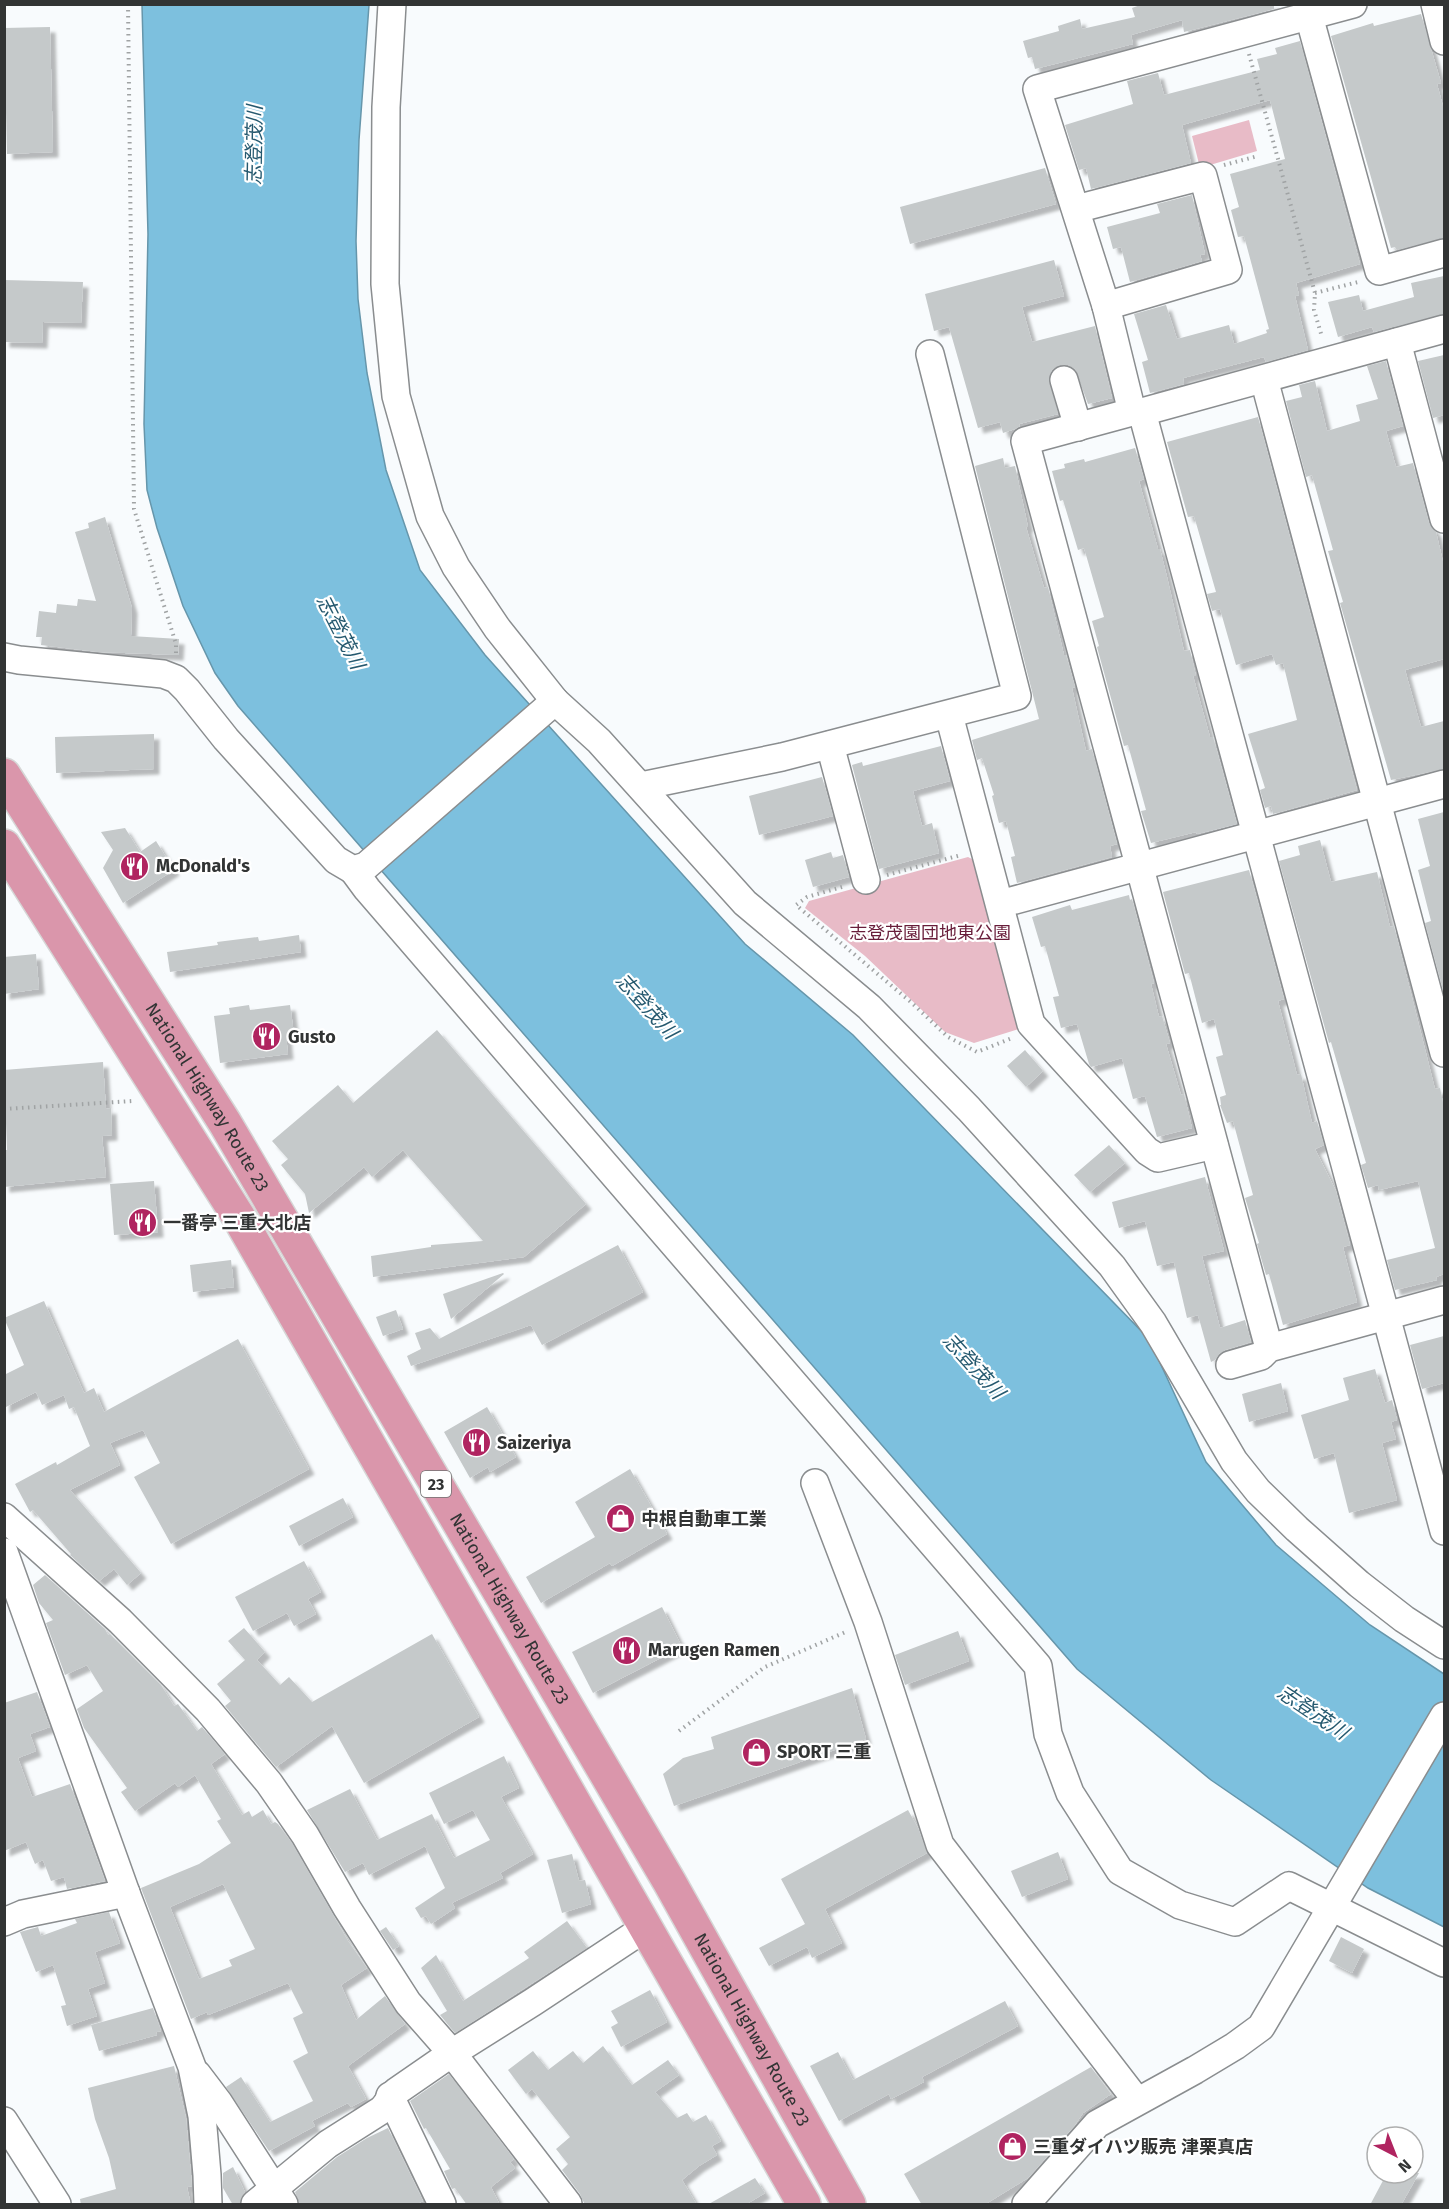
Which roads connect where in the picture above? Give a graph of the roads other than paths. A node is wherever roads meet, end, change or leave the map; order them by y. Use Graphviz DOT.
graph roads {
  1 [pos="392,4"];
  2 [pos="1353,4"];
  3 [pos="1435,4"];
  4 [pos="1309,16"];
  5 [pos="1444,41"];
  6 [pos="1076,209"];
  7 [pos="1444,253"];
  8 [pos="1106,306"];
  9 [pos="1444,329"];
  10 [pos="1397,342"];
  11 [pos="930,354"];
  12 [pos="1264,379"];
  13 [pos="1064,380"];
  14 [pos="1137,412"];
  15 [pos="1078,427"];
  16 [pos="1444,519"];
  17 [pos="4,657"];
  18 [pos="551,704"];
  19 [pos="949,715"];
  20 [pos="830,745"];
  21 [pos="4,775"];
  22 [pos="1444,784"];
  23 [pos="641,786"];
  24 [pos="1377,802"];
  25 [pos="1257,834"];
  26 [pos="4,846"];
  27 [pos="1140,866"];
  28 [pos="360,868"];
  29 [pos="866,880"];
  30 [pos="1000,904"];
  31 [pos="1444,1053"];
  32 [pos="1214,1145"];
  33 [pos="1444,1300"];
  34 [pos="1386,1316"];
  35 [pos="1269,1348"];
  36 [pos="1230,1365"];
  37 [pos="815,1483"];
  38 [pos="4,1517"];
  39 [pos="1444,1531"];
  40 [pos="4,1552"];
  41 [pos="1444,1645"];
  42 [pos="1444,1716"];
  43 [pos="126,1893"];
  44 [pos="1332,1907"];
  45 [pos="4,1922"];
  46 [pos="645,1928"];
  47 [pos="1444,1963"];
  48 [pos="452,2053"];
  49 [pos="192,2067"];
  50 [pos="390,2096"];
  51 [pos="1137,2101"];
  52 [pos="4,2121"];
  53 [pos="271,2200"];
  54 [pos="1026,2202"];
  55 [pos="57,2205"];
  56 [pos="208,2205"];
  57 [pos="442,2205"];
  58 [pos="568,2205"];
  59 [pos="804,2205"];
  60 [pos="849,2205"];
  61 [pos="1005,2205"];
  1 -- 18 [label="street"];
  2 -- 4 [label="street"];
  3 -- 5 [label="street"];
  4 -- 6 [label="street"];
  4 -- 7 [label="street"];
  6 -- 8 [label="street"];
  6 -- 8 [label="street"];
  8 -- 14 [label="street"];
  9 -- 10 [label="street"];
  10 -- 12 [label="street"];
  10 -- 16 [label="street"];
  11 -- 19 [label="street"];
  12 -- 14 [label="street"];
  12 -- 24 [label="street"];
  13 -- 15 [label="street"];
  14 -- 15 [label="street"];
  14 -- 25 [label="street"];
  15 -- 27 [label="street"];
  17 -- 28 [label="street"];
  18 -- 23 [label="street"];
  18 -- 28 [label="street"];
  19 -- 20 [label="street"];
  19 -- 30 [label="street"];
  20 -- 23 [label="street"];
  20 -- 29 [label="street"];
  21 -- 60 [label="highway, National Highway Route 23 / 23"];
  22 -- 24 [label="street"];
  23 -- 41 [label="street"];
  24 -- 25 [label="street"];
  24 -- 31 [label="street"];
  25 -- 27 [label="street"];
  25 -- 34 [label="street"];
  26 -- 46 [label="highway, National Highway Route 23 / 23"];
  27 -- 30 [label="street"];
  27 -- 32 [label="street"];
  28 -- 44 [label="street"];
  30 -- 32 [label="street"];
  32 -- 35 [label="street"];
  33 -- 34 [label="street"];
  34 -- 35 [label="street"];
  34 -- 39 [label="street"];
  35 -- 36 [label="street"];
  37 -- 51 [label="street"];
  38 -- 48 [label="street"];
  40 -- 43 [label="street"];
  42 -- 44 [label="street"];
  43 -- 45 [label="street"];
  43 -- 49 [label="street"];
  44 -- 47 [label="street"];
  44 -- 51 [label="street"];
  46 -- 48 [label="street"];
  46 -- 59 [label="highway, National Highway Route 23 / 23"];
  48 -- 50 [label="street"];
  48 -- 58 [label="street"];
  49 -- 53 [label="street"];
  49 -- 56 [label="street"];
  50 -- 53 [label="street"];
  50 -- 57 [label="street"];
  51 -- 54 [label="street"];
  52 -- 55 [label="street"];
  54 -- 61 [label="street"];
}
